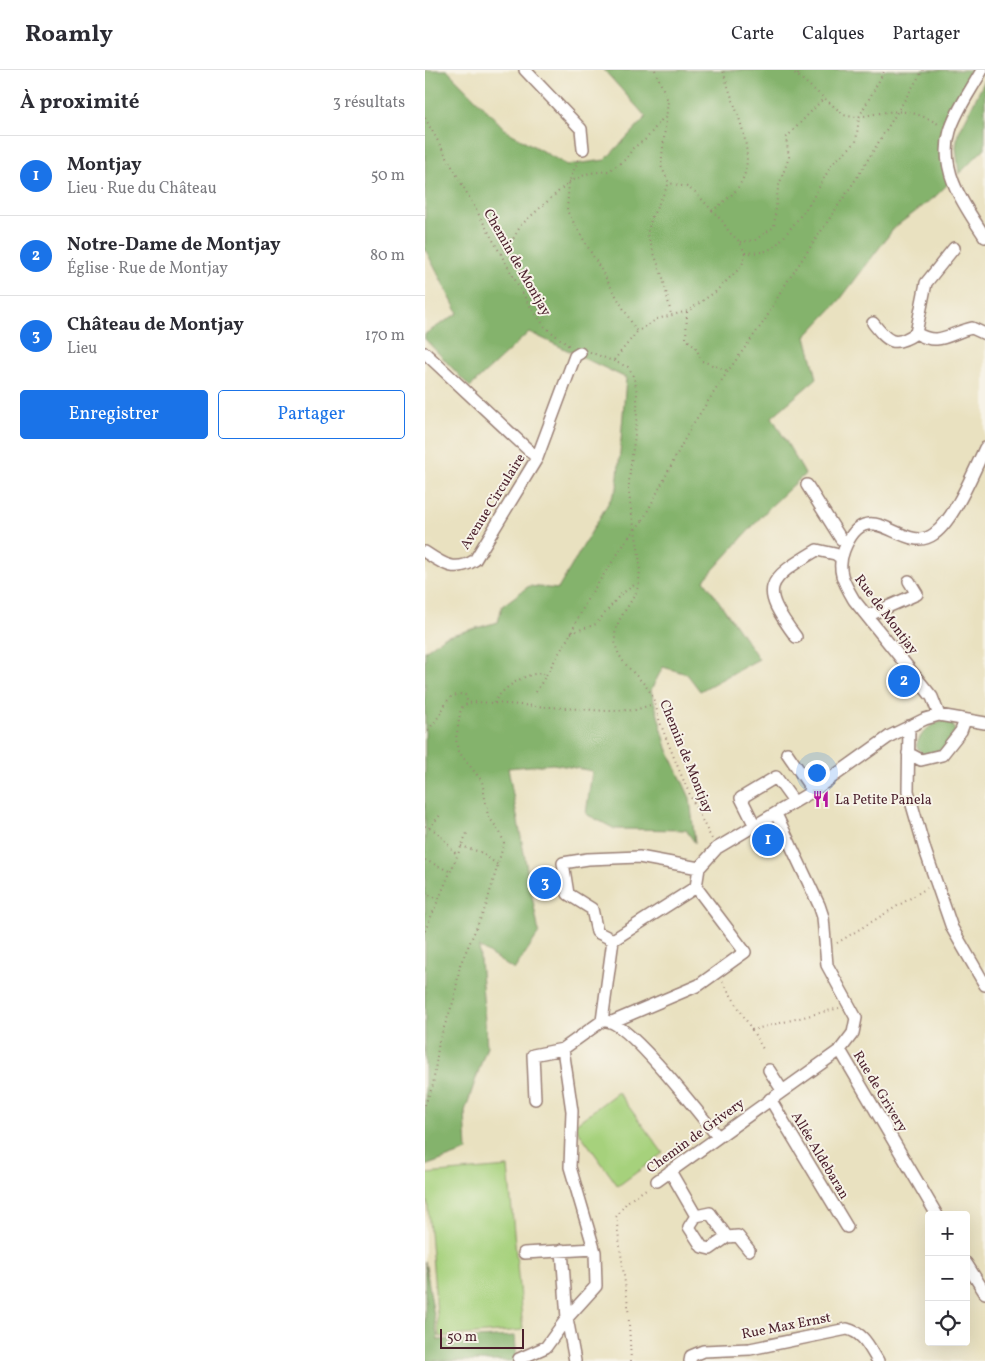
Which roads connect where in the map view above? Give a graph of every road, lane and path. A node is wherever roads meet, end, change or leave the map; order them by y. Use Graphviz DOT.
graph roads {
  1 [pos="525,70"];
  2 [pos="655,70"];
  3 [pos="723,70"];
  4 [pos="791,70"];
  5 [pos="799,70"];
  6 [pos="885,70"];
  7 [pos="923,70"];
  8 [pos="982,70"];
  9 [pos="798,76"];
  10 [pos="824,98"];
  11 [pos="898,112"];
  12 [pos="667,117"];
  13 [pos="859,117"];
  14 [pos="425,118"];
  15 [pos="950,130"];
  16 [pos="583,149"];
  17 [pos="569,182"];
  18 [pos="669,183"];
  19 [pos="712,211"];
  20 [pos="985,237"];
  21 [pos="739,242"];
  22 [pos="954,248"];
  23 [pos="745,253"];
  24 [pos="501,254"];
  25 [pos="687,311"];
  26 [pos="671,314"];
  27 [pos="873,323"];
  28 [pos="637,332"];
  29 [pos="916,333"];
  30 [pos="985,334"];
  31 [pos="425,353"];
  32 [pos="580,353"];
  33 [pos="614,360"];
  34 [pos="728,370"];
  35 [pos="985,448"];
  36 [pos="537,458"];
  37 [pos="807,485"];
  38 [pos="847,542"];
  39 [pos="425,552"];
  40 [pos="841,558"];
  41 [pos="909,581"];
  42 [pos="639,582"];
  43 [pos="867,616"];
  44 [pos="571,633"];
  45 [pos="796,638"];
  46 [pos="545,674"];
  47 [pos="536,692"];
  48 [pos="468,703"];
  49 [pos="494,703"];
  50 [pos="654,704"];
  51 [pos="939,715"];
  52 [pos="965,720"];
  53 [pos="985,723"];
  54 [pos="909,726"];
  55 [pos="425,734"];
  56 [pos="787,753"];
  57 [pos="908,753"];
  58 [pos="813,791"];
  59 [pos="794,802"];
  60 [pos="441,814"];
  61 [pos="776,814"];
  62 [pos="425,826"];
  63 [pos="755,826"];
  64 [pos="429,828"];
  65 [pos="467,833"];
  66 [pos="461,846"];
  67 [pos="717,848"];
  68 [pos="457,855"];
  69 [pos="425,860"];
  70 [pos="498,865"];
  71 [pos="699,868"];
  72 [pos="449,872"];
  73 [pos="937,882"];
  74 [pos="696,887"];
  75 [pos="425,893"];
  76 [pos="438,899"];
  77 [pos="425,931"];
  78 [pos="613,940"];
  79 [pos="824,950"];
  80 [pos="717,972"];
  81 [pos="985,985"];
  82 [pos="847,1003"];
  83 [pos="607,1022"];
  84 [pos="752,1030"];
  85 [pos="563,1049"];
  86 [pos="763,1049"];
  87 [pos="840,1050"];
  88 [pos="769,1070"];
  89 [pos="783,1090"];
  90 [pos="535,1099"];
  91 [pos="770,1099"];
  92 [pos="425,1104"];
  93 [pos="718,1136"];
  94 [pos="670,1171"];
  95 [pos="657,1181"];
  96 [pos="935,1211"];
  97 [pos="696,1216"];
  98 [pos="847,1227"];
  99 [pos="727,1237"];
  100 [pos="594,1249"];
  101 [pos="562,1250"];
  102 [pos="749,1250"];
  103 [pos="524,1253"];
  104 [pos="970,1269"];
  105 [pos="985,1293"];
  106 [pos="567,1318"];
  107 [pos="519,1361"];
  108 [pos="575,1361"];
  109 [pos="631,1361"];
  110 [pos="690,1361"];
  111 [pos="878,1361"];
  1 -- 16 [label="street"];
  2 -- 12 [label="path"];
  3 -- 19 [label="path"];
  4 -- 9 [label="path"];
  5 -- 9 [label="path"];
  6 -- 13 [label="path"];
  7 -- 11 [label="path"];
  8 -- 15 [label="street"];
  9 -- 10 [label="path"];
  10 -- 13 [label="path"];
  10 -- 21 [label="path"];
  11 -- 13 [label="path"];
  11 -- 15 [label="path"];
  11 -- 34 [label="path"];
  12 -- 17 [label="path"];
  12 -- 18 [label="path"];
  13 -- 23 [label="path"];
  14 -- 24 [label="path, Chemin de Montjay"];
  15 -- 20 [label="street"];
  16 -- 17 [label="path"];
  17 -- 24 [label="path"];
  17 -- 28 [label="path"];
  18 -- 19 [label="path"];
  18 -- 26 [label="path"];
  19 -- 21 [label="path"];
  21 -- 23 [label="path"];
  22 -- 29 [label="street"];
  23 -- 25 [label="path"];
  24 -- 32 [label="path, Chemin de Montjay"];
  25 -- 26 [label="path"];
  25 -- 34 [label="path"];
  26 -- 28 [label="path"];
  27 -- 29 [label="street"];
  28 -- 33 [label="path"];
  29 -- 30 [label="street"];
  31 -- 36 [label="street"];
  32 -- 33 [label="path, Chemin de Montjay"];
  32 -- 36 [label="street, Avenue Circulaire"];
  33 -- 42 [label="path, Chemin de Montjay"];
  34 -- 44 [label="path, bridge"];
  35 -- 38 [label="street, Rue de Montjay"];
  36 -- 39 [label="street, Avenue Circulaire"];
  37 -- 38 [label="street"];
  38 -- 40 [label="street, Rue de Montjay"];
  40 -- 43 [label="street, Rue de Montjay"];
  40 -- 45 [label="street"];
  41 -- 43 [label="street"];
  42 -- 44 [label="path"];
  42 -- 50 [label="path, Chemin de Montjay"];
  43 -- 51 [label="street, Rue de Montjay"];
  44 -- 46 [label="path"];
  46 -- 47 [label="path"];
  46 -- 49 [label="path"];
  48 -- 49 [label="path"];
  48 -- 55 [label="path"];
  48 -- 70 [label="path"];
  49 -- 50 [label="path"];
  50 -- 67 [label="path, Chemin de Montjay"];
  51 -- 52 [label="street"];
  51 -- 54 [label="street"];
  52 -- 53 [label="street"];
  52 -- 57 [label="street"];
  54 -- 57 [label="street"];
  54 -- 58 [label="street"];
  56 -- 58 [label="street"];
  57 -- 73 [label="street"];
  58 -- 59 [label="street"];
  59 -- 61 [label="street"];
  59 -- 63 [label="street"];
  60 -- 64 [label="path"];
  61 -- 63 [label="street"];
  61 -- 79 [label="street, Rue de Grivery"];
  62 -- 64 [label="path"];
  63 -- 67 [label="street"];
  64 -- 68 [label="path"];
  65 -- 66 [label="path"];
  66 -- 68 [label="path"];
  66 -- 70 [label="path"];
  67 -- 71 [label="street"];
  68 -- 72 [label="path"];
  69 -- 72 [label="path"];
  70 -- 92 [label="path"];
  71 -- 74 [label="street"];
  71 -- 78 [label="street"];
  72 -- 76 [label="path"];
  73 -- 79 [label="path"];
  73 -- 81 [label="street"];
  74 -- 78 [label="street"];
  74 -- 80 [label="street"];
  75 -- 76 [label="path"];
  76 -- 77 [label="path"];
  78 -- 83 [label="street"];
  79 -- 82 [label="street, Rue de Grivery"];
  80 -- 83 [label="street"];
  80 -- 84 [label="path"];
  82 -- 84 [label="path"];
  82 -- 87 [label="street, Rue de Grivery"];
  83 -- 85 [label="street"];
  83 -- 93 [label="street"];
  84 -- 86 [label="path"];
  85 -- 90 [label="street"];
  85 -- 100 [label="street"];
  87 -- 89 [label="street, Chemin de Grivery"];
  87 -- 96 [label="street, Rue de Grivery"];
  88 -- 89 [label="street"];
  89 -- 91 [label="street, Chemin de Grivery"];
  91 -- 93 [label="street, Chemin de Grivery"];
  91 -- 98 [label="street, Allée Aldebaran"];
  93 -- 94 [label="street, Chemin de Grivery"];
  94 -- 95 [label="street, Chemin de Grivery"];
  94 -- 97 [label="street"];
  95 -- 109 [label="path, Chemin de Grivery"];
  97 -- 99 [label="street"];
  97 -- 99 [label="street"];
  99 -- 102 [label="street"];
  100 -- 101 [label="street"];
  100 -- 106 [label="street"];
  101 -- 103 [label="street"];
  101 -- 106 [label="street"];
  104 -- 105 [label="street"];
  106 -- 107 [label="street"];
  106 -- 108 [label="street"];
  110 -- 111 [label="street, Rue Max Ernst"];
}
